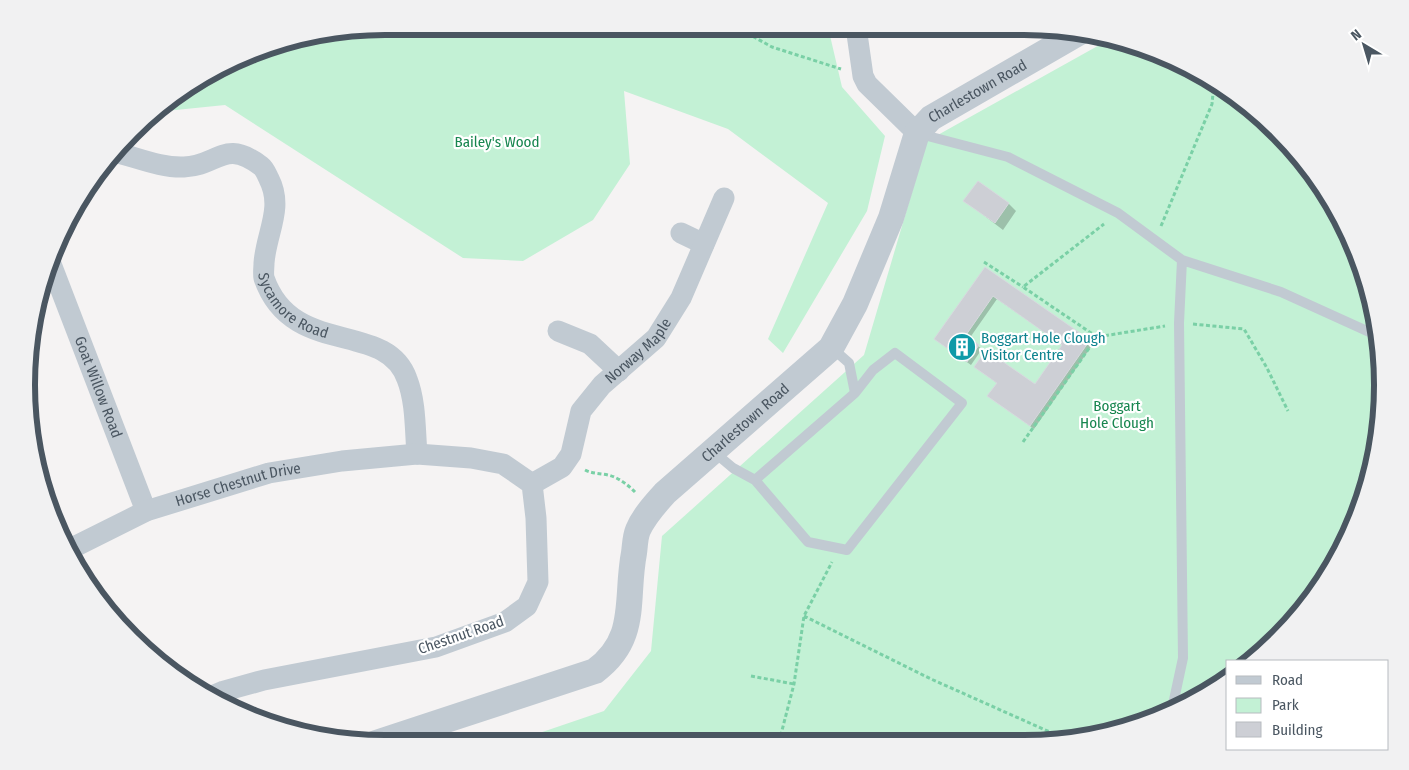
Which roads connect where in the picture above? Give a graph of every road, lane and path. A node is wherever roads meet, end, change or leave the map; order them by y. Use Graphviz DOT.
graph roads {
  1 [pos="750,35"];
  2 [pos="857,35"];
  3 [pos="1070,38"];
  4 [pos="863,76"];
  5 [pos="1213,91"];
  6 [pos="917,133"];
  7 [pos="122,154"];
  8 [pos="724,198"];
  9 [pos="1118,213"];
  10 [pos="681,233"];
  11 [pos="1155,240"];
  12 [pos="704,244"];
  13 [pos="1182,260"];
  14 [pos="984,262"];
  15 [pos="54,272"];
  16 [pos="1023,287"];
  17 [pos="1179,323"];
  18 [pos="558,331"];
  19 [pos="1370,332"];
  20 [pos="1097,337"];
  21 [pos="831,348"];
  22 [pos="618,371"];
  23 [pos="855,393"];
  24 [pos="1288,411"];
  25 [pos="1024,442"];
  26 [pos="714,452"];
  27 [pos="417,454"];
  28 [pos="568,458"];
  29 [pos="756,480"];
  30 [pos="532,484"];
  31 [pos="650,508"];
  32 [pos="146,512"];
  33 [pos="75,547"];
  34 [pos="837,548"];
  35 [pos="804,616"];
  36 [pos="751,676"];
  37 [pos="794,684"];
  38 [pos="220,693"];
  39 [pos="1174,701"];
  40 [pos="1053,733"];
  41 [pos="400,735"];
  42 [pos="781,735"];
  1 -- 4 [label="path"];
  2 -- 4 [label="street"];
  3 -- 6 [label="street, Charlestown Road"];
  4 -- 6 [label="street"];
  5 -- 11 [label="path"];
  6 -- 9 [label="lane"];
  6 -- 21 [label="street, Charlestown Road"];
  7 -- 27 [label="street, Sycamore Road"];
  8 -- 12 [label="street, Norway Maple"];
  9 -- 11 [label="lane"];
  9 -- 16 [label="path"];
  10 -- 12 [label="street"];
  11 -- 13 [label="lane"];
  12 -- 22 [label="street, Norway Maple"];
  13 -- 17 [label="lane"];
  13 -- 19 [label="lane"];
  14 -- 16 [label="path"];
  15 -- 32 [label="street, Goat Willow Road"];
  16 -- 20 [label="path"];
  17 -- 20 [label="path"];
  17 -- 24 [label="path"];
  17 -- 39 [label="lane"];
  18 -- 22 [label="street"];
  20 -- 25 [label="path"];
  21 -- 23 [label="lane"];
  21 -- 26 [label="street, Charlestown Road"];
  22 -- 28 [label="street, Norway Maple"];
  23 -- 29 [label="lane"];
  23 -- 34 [label="lane"];
  26 -- 29 [label="lane"];
  26 -- 31 [label="street, Charlestown Road"];
  27 -- 30 [label="street"];
  27 -- 32 [label="street, Horse Chestnut Drive"];
  28 -- 30 [label="street"];
  28 -- 31 [label="path"];
  29 -- 34 [label="lane"];
  30 -- 38 [label="street, Chestnut Road"];
  31 -- 41 [label="street, Charlestown Road"];
  32 -- 33 [label="street, Horse Chestnut Drive"];
  34 -- 35 [label="path"];
  35 -- 37 [label="path"];
  35 -- 40 [label="path"];
  36 -- 37 [label="path"];
  37 -- 42 [label="path"];
}
